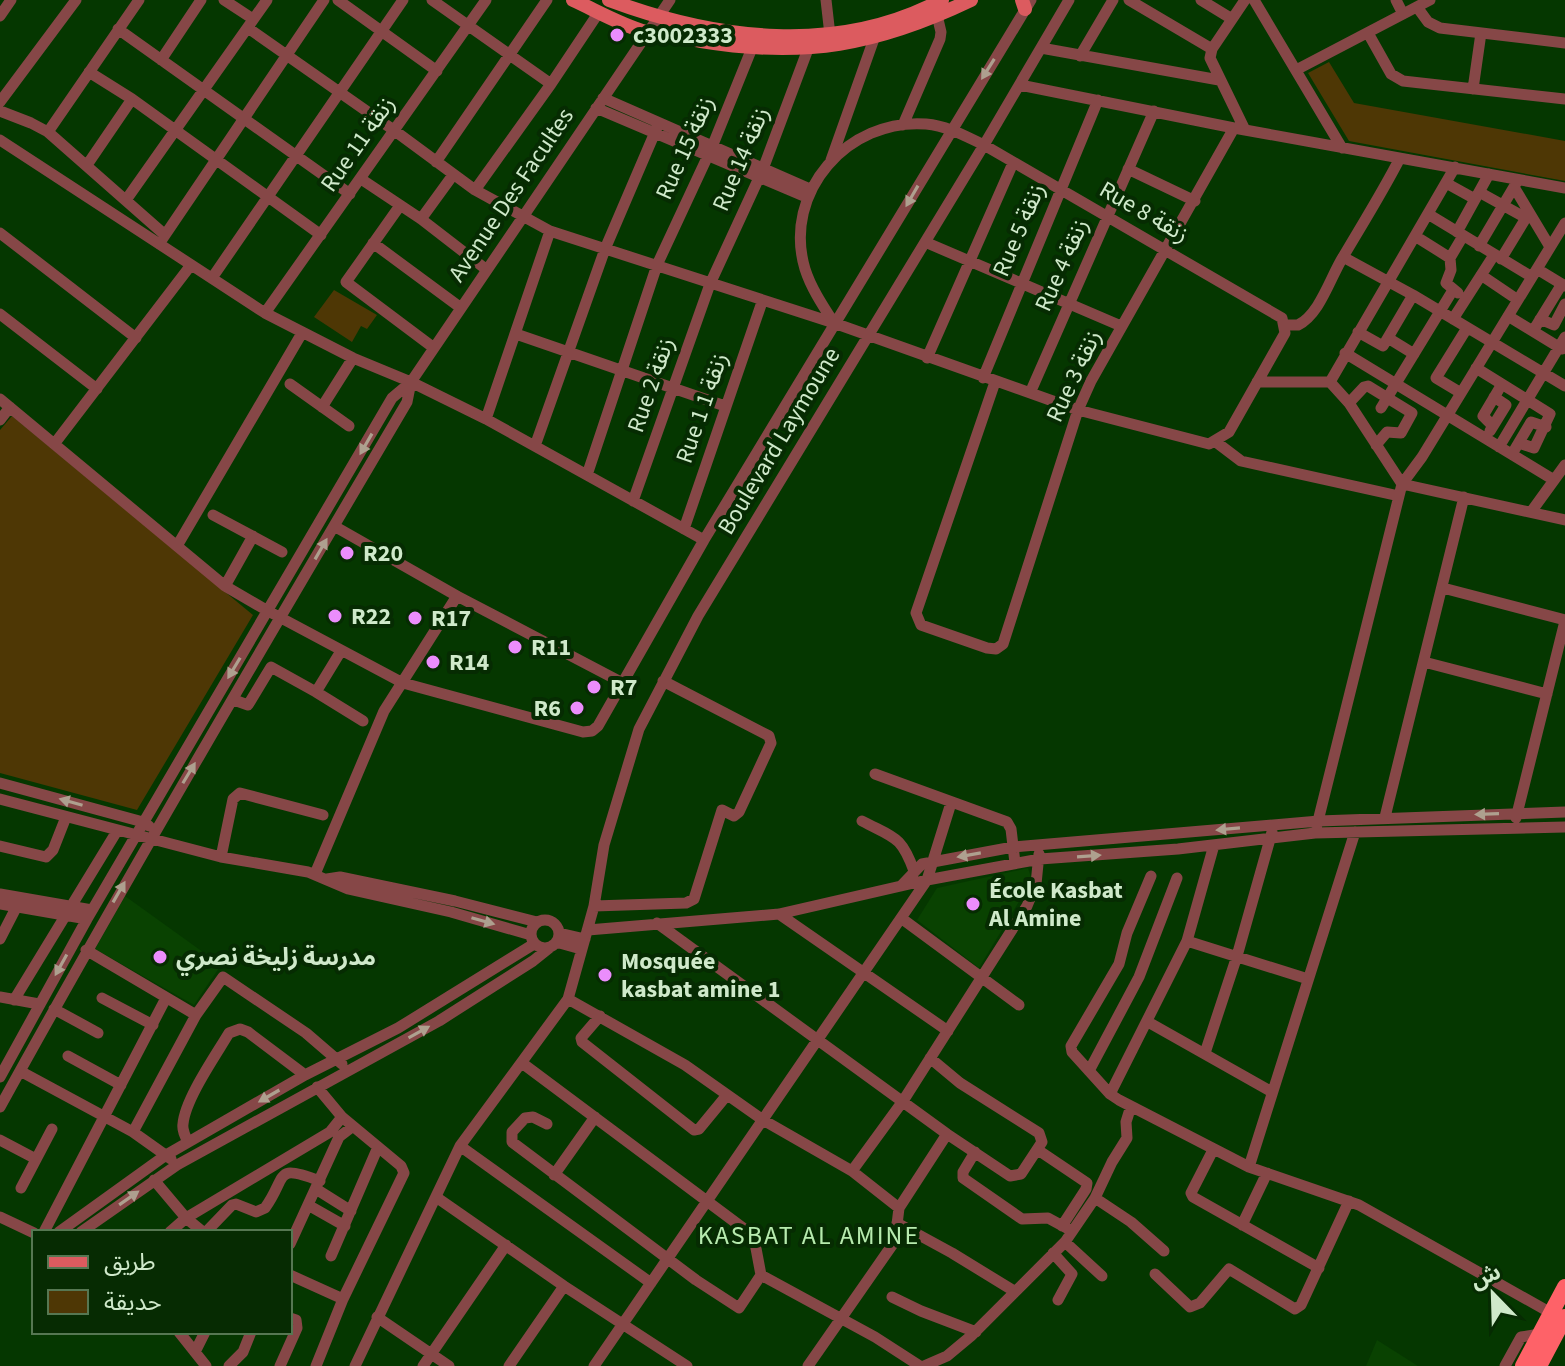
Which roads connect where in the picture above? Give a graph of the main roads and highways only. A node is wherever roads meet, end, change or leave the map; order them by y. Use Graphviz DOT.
graph roads {
  1 [pos="573,0"];
  2 [pos="971,0"];
  3 [pos="936,5"];
  4 [pos="604,6"];
  5 [pos="1565,1287"];
  6 [pos="1558,1315"];
  7 [pos="1523,1366"];
  8 [pos="1539,1366"];
  1 -- 4 [label="main road"];
  2 -- 3 [label="main road"];
  3 -- 4 [label="main road"];
  3 -- 4 [label="main road"];
  5 -- 6 [label="highway"];
  6 -- 7 [label="highway"];
  6 -- 8 [label="highway"];
}
